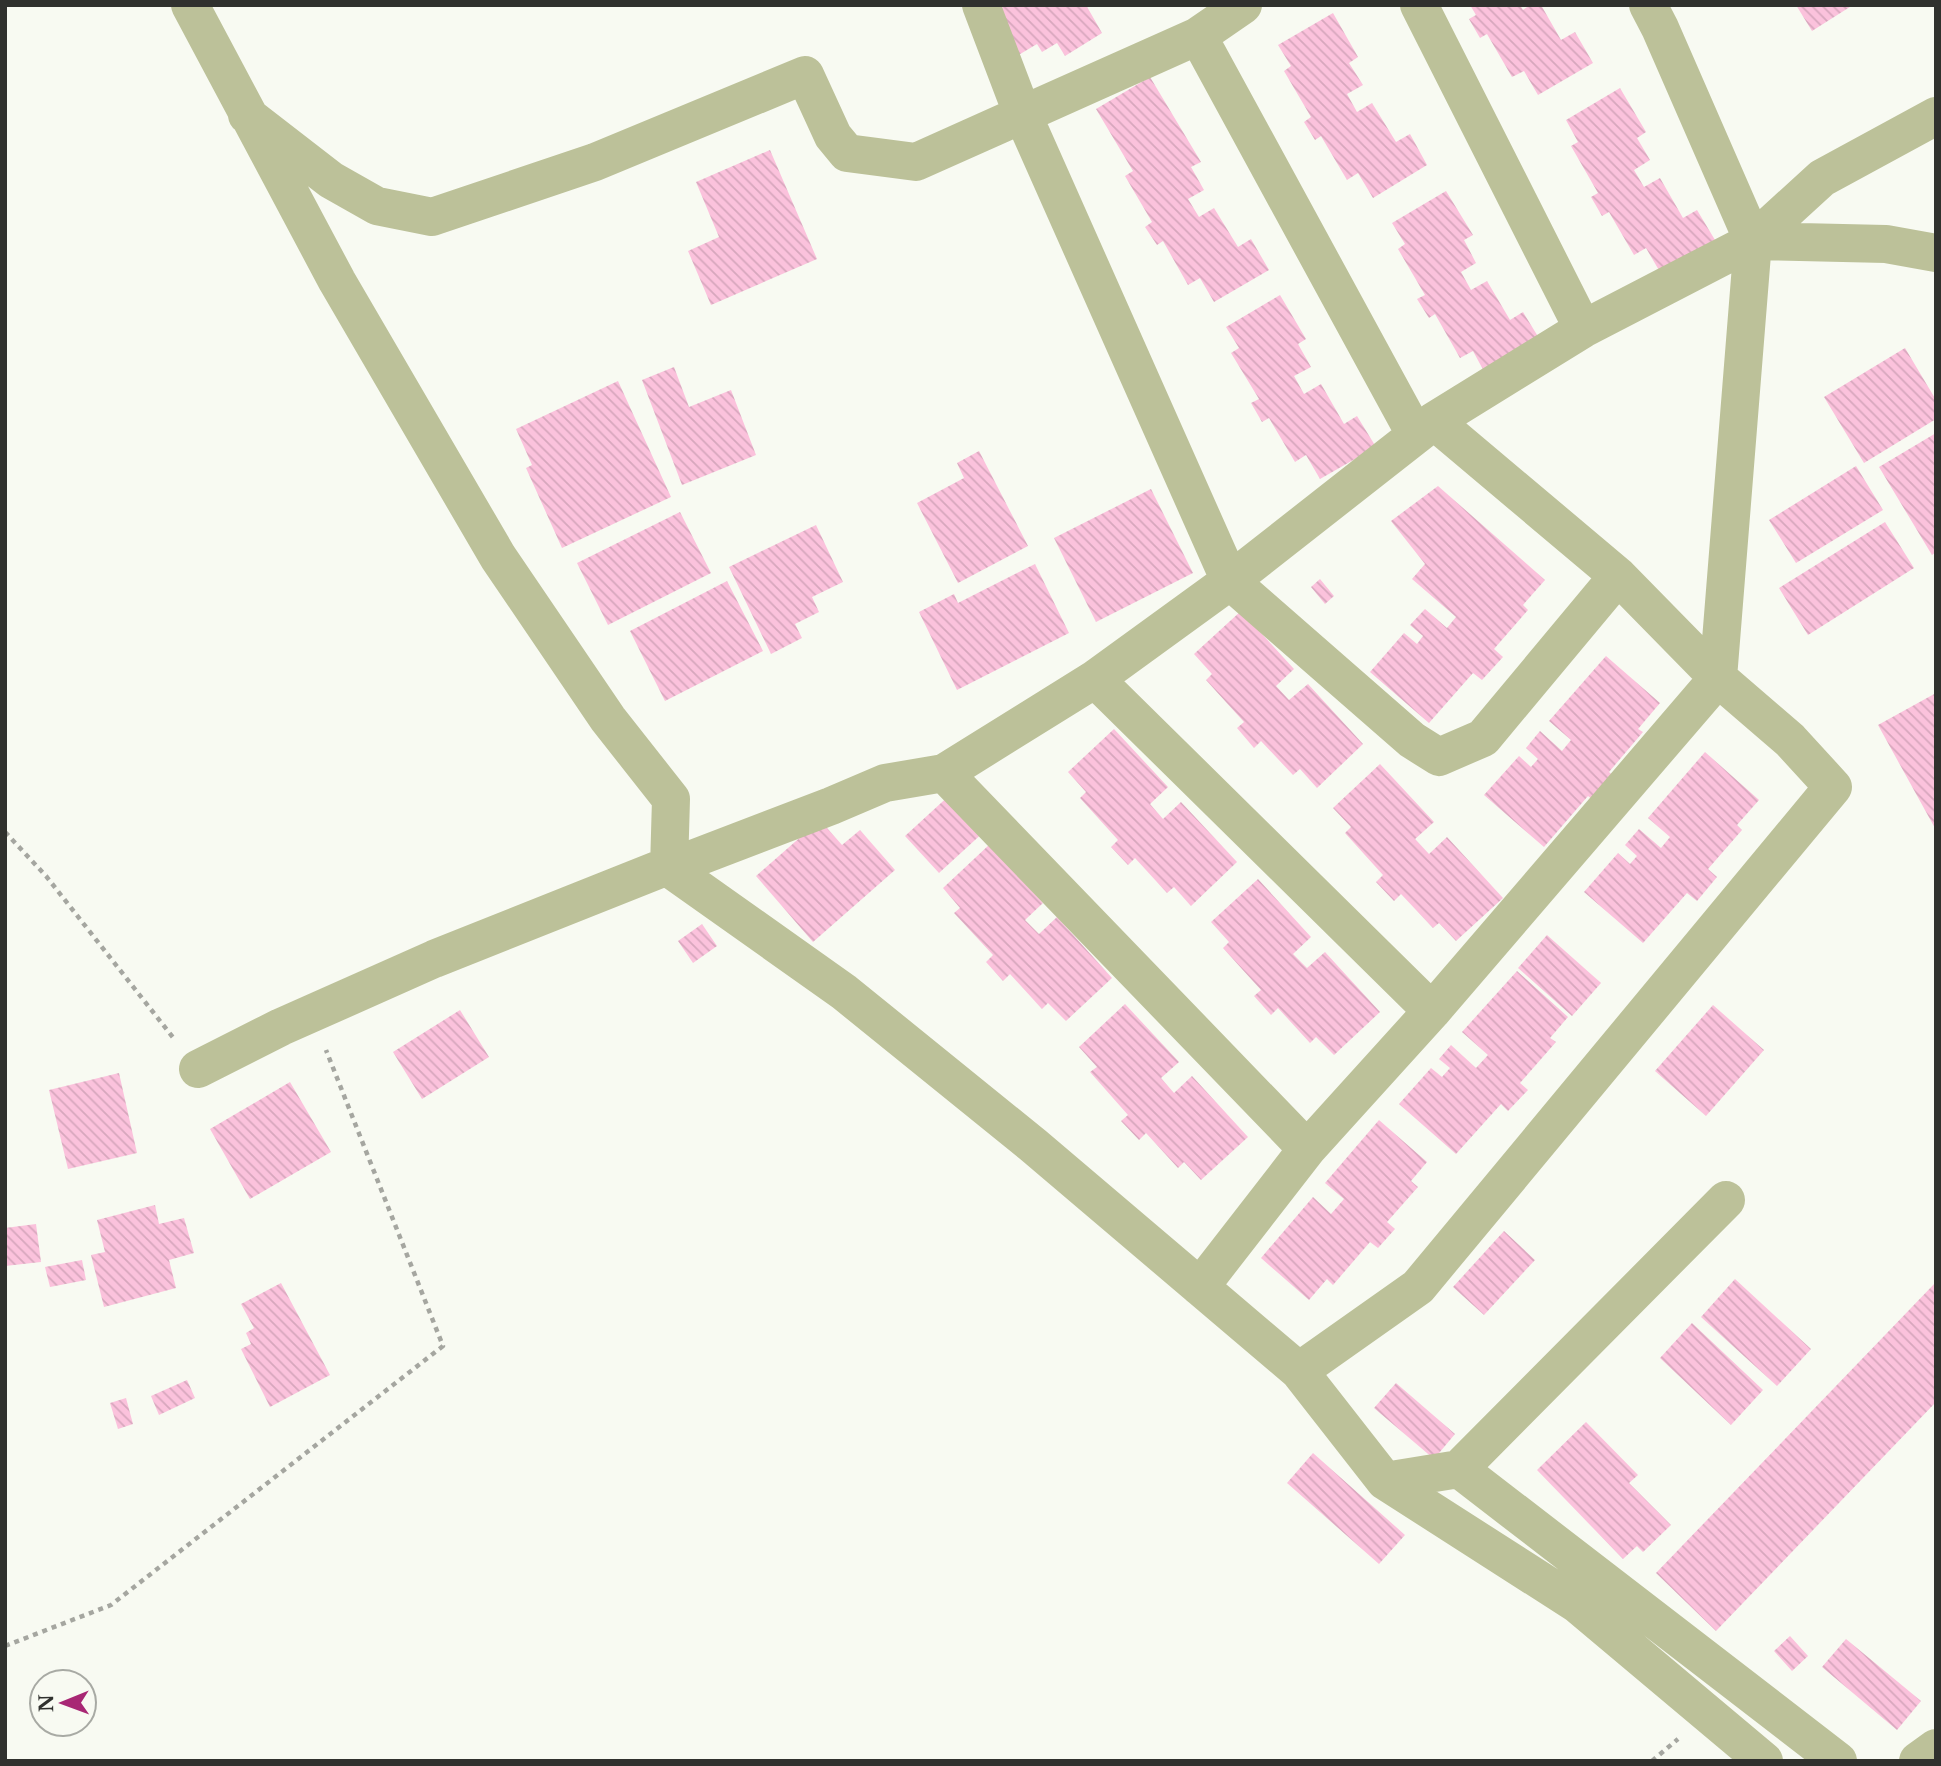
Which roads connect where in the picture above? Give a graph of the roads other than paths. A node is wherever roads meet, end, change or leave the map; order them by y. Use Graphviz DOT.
graph roads {
  1 [pos="190,5"];
  2 [pos="981,5"];
  3 [pos="1242,5"];
  4 [pos="1419,5"];
  5 [pos="1648,5"];
  6 [pos="1198,36"];
  7 [pos="1021,113"];
  8 [pos="247,114"];
  9 [pos="1936,116"];
  10 [pos="1753,241"];
  11 [pos="1936,253"];
  12 [pos="1583,329"];
  13 [pos="1424,428"];
  14 [pos="1618,576"];
  15 [pos="1230,582"];
  16 [pos="1718,678"];
  17 [pos="1094,679"];
  18 [pos="944,773"];
  19 [pos="669,868"];
  20 [pos="1432,1011"];
  21 [pos="198,1069"];
  22 [pos="1307,1149"];
  23 [pos="1726,1200"];
  24 [pos="1200,1287"];
  25 [pos="1299,1371"];
  26 [pos="1459,1469"];
  27 [pos="1385,1481"];
  28 [pos="1936,1748"];
  29 [pos="1764,1761"];
  30 [pos="1838,1761"];
  31 [pos="1918,1761"];
  1 -- 8 [label="street"];
  2 -- 7 [label="street"];
  3 -- 6 [label="street"];
  4 -- 12 [label="street"];
  5 -- 10 [label="street"];
  6 -- 7 [label="street"];
  6 -- 13 [label="street"];
  7 -- 8 [label="street"];
  7 -- 15 [label="street"];
  8 -- 19 [label="street"];
  9 -- 10 [label="street"];
  10 -- 11 [label="street"];
  10 -- 12 [label="street"];
  10 -- 16 [label="street"];
  12 -- 13 [label="street"];
  13 -- 14 [label="street"];
  13 -- 15 [label="street"];
  14 -- 15 [label="street"];
  14 -- 16 [label="street"];
  15 -- 17 [label="street"];
  16 -- 20 [label="street"];
  16 -- 25 [label="street"];
  17 -- 18 [label="street"];
  17 -- 20 [label="street"];
  18 -- 19 [label="street"];
  18 -- 22 [label="street"];
  19 -- 21 [label="street"];
  19 -- 24 [label="street"];
  20 -- 22 [label="street"];
  22 -- 24 [label="street"];
  23 -- 26 [label="street"];
  24 -- 25 [label="street"];
  25 -- 27 [label="street"];
  26 -- 27 [label="street"];
  26 -- 30 [label="street"];
  27 -- 29 [label="street"];
  28 -- 31 [label="street"];
}
